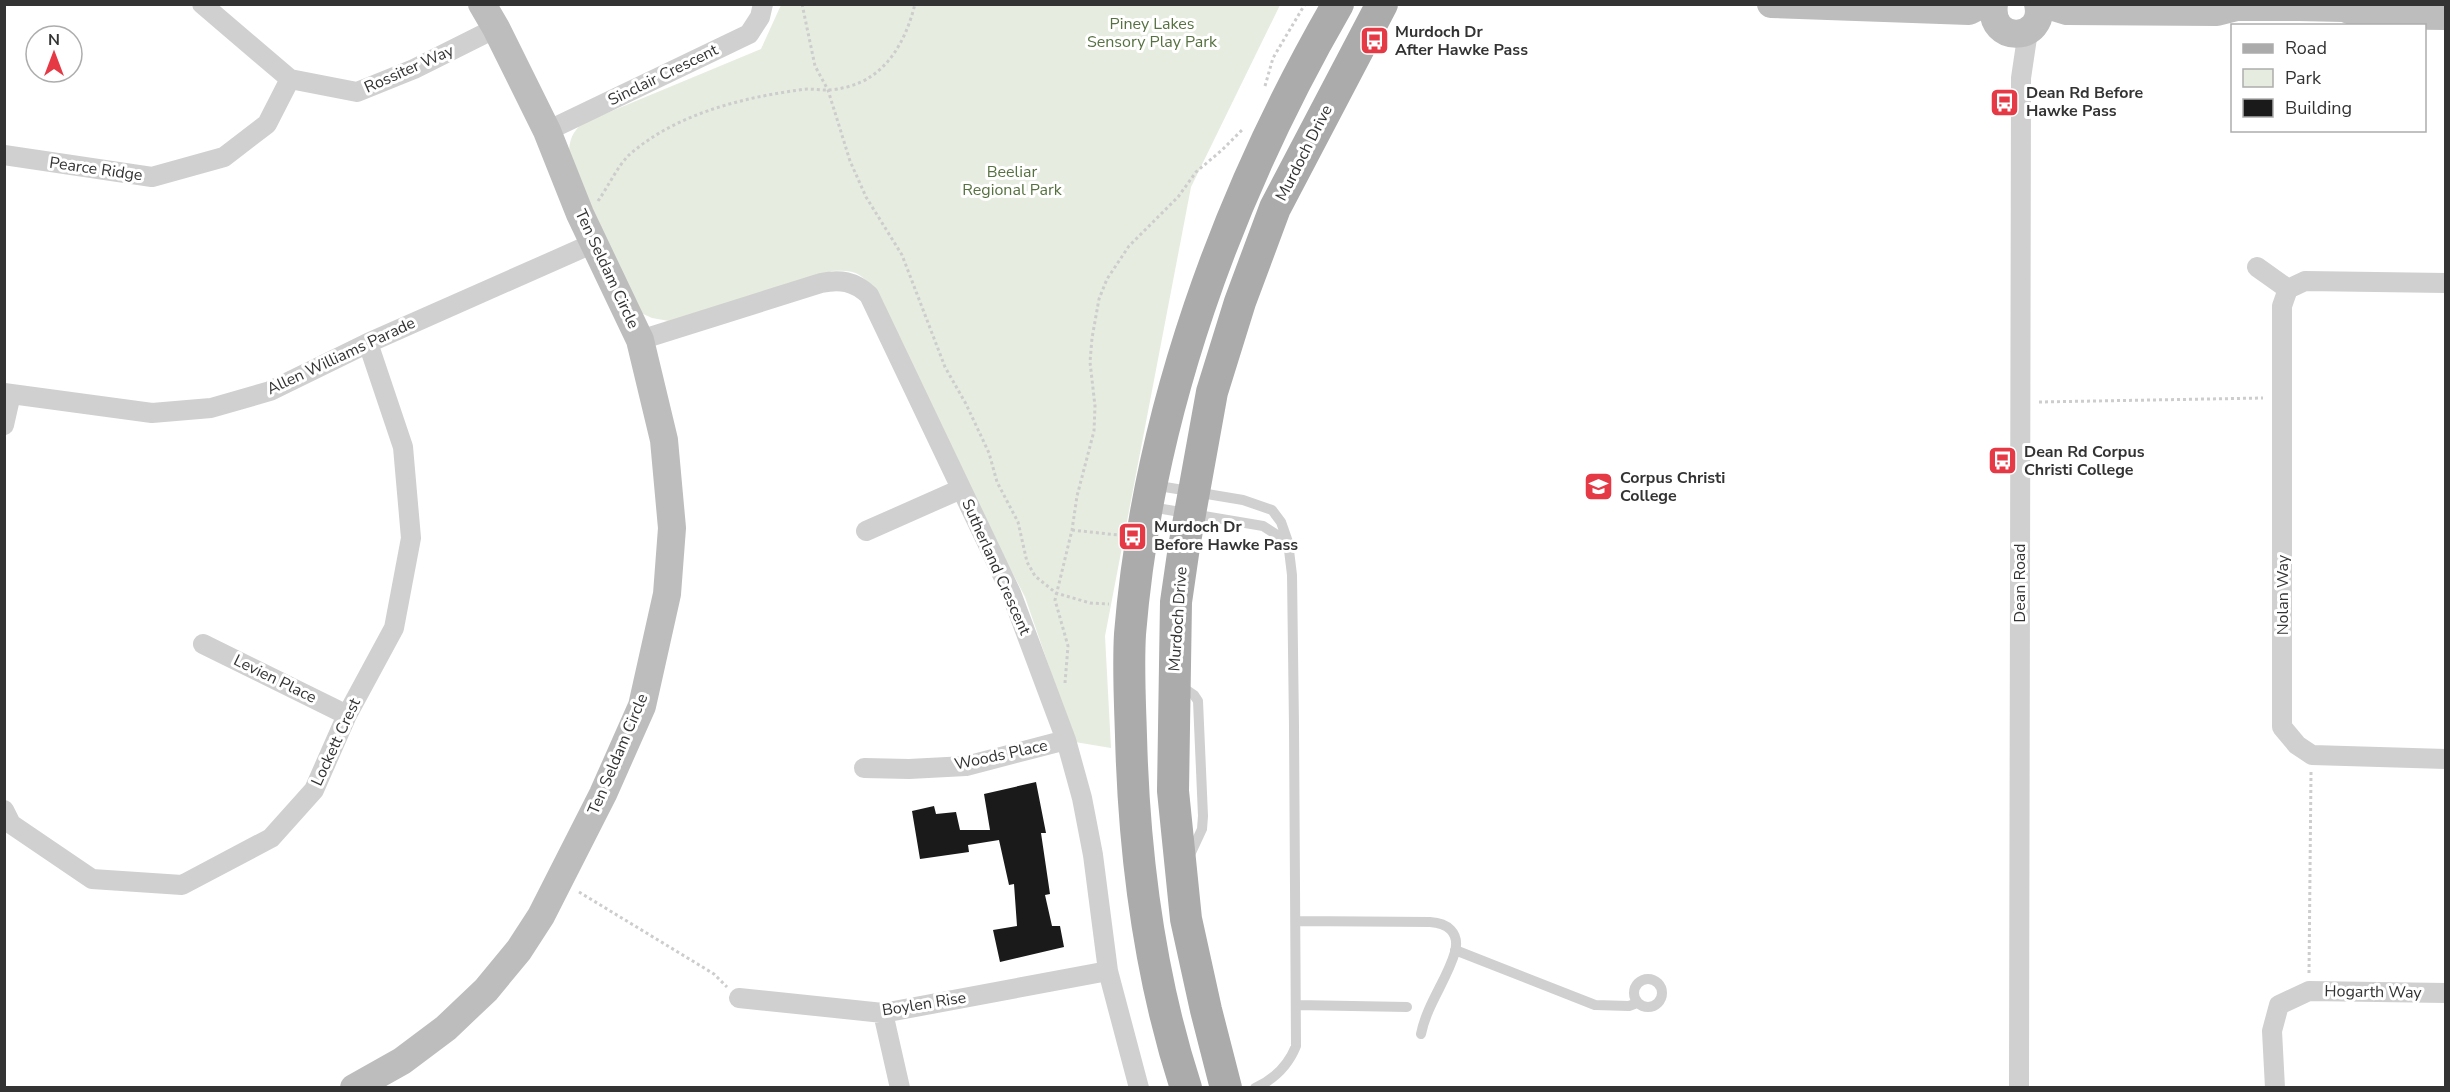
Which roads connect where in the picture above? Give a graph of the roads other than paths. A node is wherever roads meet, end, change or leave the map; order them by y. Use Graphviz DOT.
graph roads {
  1 [pos="202,4"];
  2 [pos="763,4"];
  3 [pos="1338,4"];
  4 [pos="1382,4"];
  5 [pos="1771,4"];
  6 [pos="2299,11"];
  7 [pos="2016,15"];
  8 [pos="489,16"];
  9 [pos="2445,16"];
  10 [pos="290,79"];
  11 [pos="547,131"];
  12 [pos="4,155"];
  13 [pos="594,243"];
  14 [pos="2257,267"];
  15 [pos="2445,283"];
  16 [pos="2288,289"];
  17 [pos="640,340"];
  18 [pos="368,343"];
  19 [pos="8,394"];
  20 [pos="4,425"];
  21 [pos="961,489"];
  22 [pos="1151,495"];
  23 [pos="1191,502"];
  24 [pos="866,531"];
  25 [pos="1288,542"];
  26 [pos="203,644"];
  27 [pos="347,715"];
  28 [pos="1066,740"];
  29 [pos="2445,759"];
  30 [pos="864,768"];
  31 [pos="4,810"];
  32 [pos="1296,921"];
  33 [pos="1455,950"];
  34 [pos="1108,971"];
  35 [pos="2445,993"];
  36 [pos="739,998"];
  37 [pos="1637,1003"];
  38 [pos="1297,1005"];
  39 [pos="1407,1007"];
  40 [pos="883,1013"];
  41 [pos="1421,1034"];
  42 [pos="354,1088"];
  43 [pos="900,1088"];
  44 [pos="1139,1088"];
  45 [pos="1186,1088"];
  46 [pos="1226,1088"];
  47 [pos="1255,1088"];
  48 [pos="2019,1088"];
  49 [pos="2275,1088"];
  1 -- 10 [label="street, Rossiter Way"];
  2 -- 11 [label="street, Sinclair Crescent"];
  3 -- 22 [label="main road"];
  4 -- 23 [label="main road, Murdoch Drive"];
  5 -- 7 [label="street"];
  6 -- 7 [label="street"];
  6 -- 9 [label="street"];
  7 -- 48 [label="street, Dean Road"];
  8 -- 10 [label="street, Rossiter Way"];
  8 -- 11 [label="street, Ten Seldam Circle"];
  10 -- 12 [label="street, Pearce Ridge"];
  11 -- 13 [label="street, Ten Seldam Circle"];
  13 -- 17 [label="street, Ten Seldam Circle"];
  13 -- 18 [label="street, Allen Williams Parade"];
  14 -- 16 [label="street"];
  15 -- 16 [label="street"];
  16 -- 29 [label="street, Nolan Way"];
  17 -- 21 [label="street, Sutherland Crescent"];
  17 -- 42 [label="street, Ten Seldam Circle"];
  18 -- 19 [label="street, Allen Williams Parade"];
  18 -- 27 [label="street, Lockett Crest"];
  19 -- 20 [label="street"];
  21 -- 24 [label="street"];
  21 -- 28 [label="street, Sutherland Crescent"];
  22 -- 23 [label="lane"];
  22 -- 23 [label="lane"];
  22 -- 45 [label="main road"];
  23 -- 25 [label="lane"];
  23 -- 25 [label="lane"];
  23 -- 46 [label="main road, Murdoch Drive"];
  25 -- 32 [label="lane"];
  26 -- 27 [label="street, Levien Place"];
  27 -- 31 [label="street, Lockett Crest"];
  28 -- 30 [label="street, Woods Place"];
  28 -- 34 [label="street, Sutherland Crescent"];
  32 -- 33 [label="lane"];
  32 -- 38 [label="lane"];
  33 -- 37 [label="lane"];
  33 -- 41 [label="lane"];
  34 -- 40 [label="street, Boylen Rise"];
  34 -- 44 [label="street, Sutherland Crescent"];
  35 -- 49 [label="street, Hogarth Way"];
  36 -- 40 [label="street, Boylen Rise"];
  38 -- 39 [label="lane"];
  38 -- 47 [label="lane"];
  40 -- 43 [label="street"];
}
